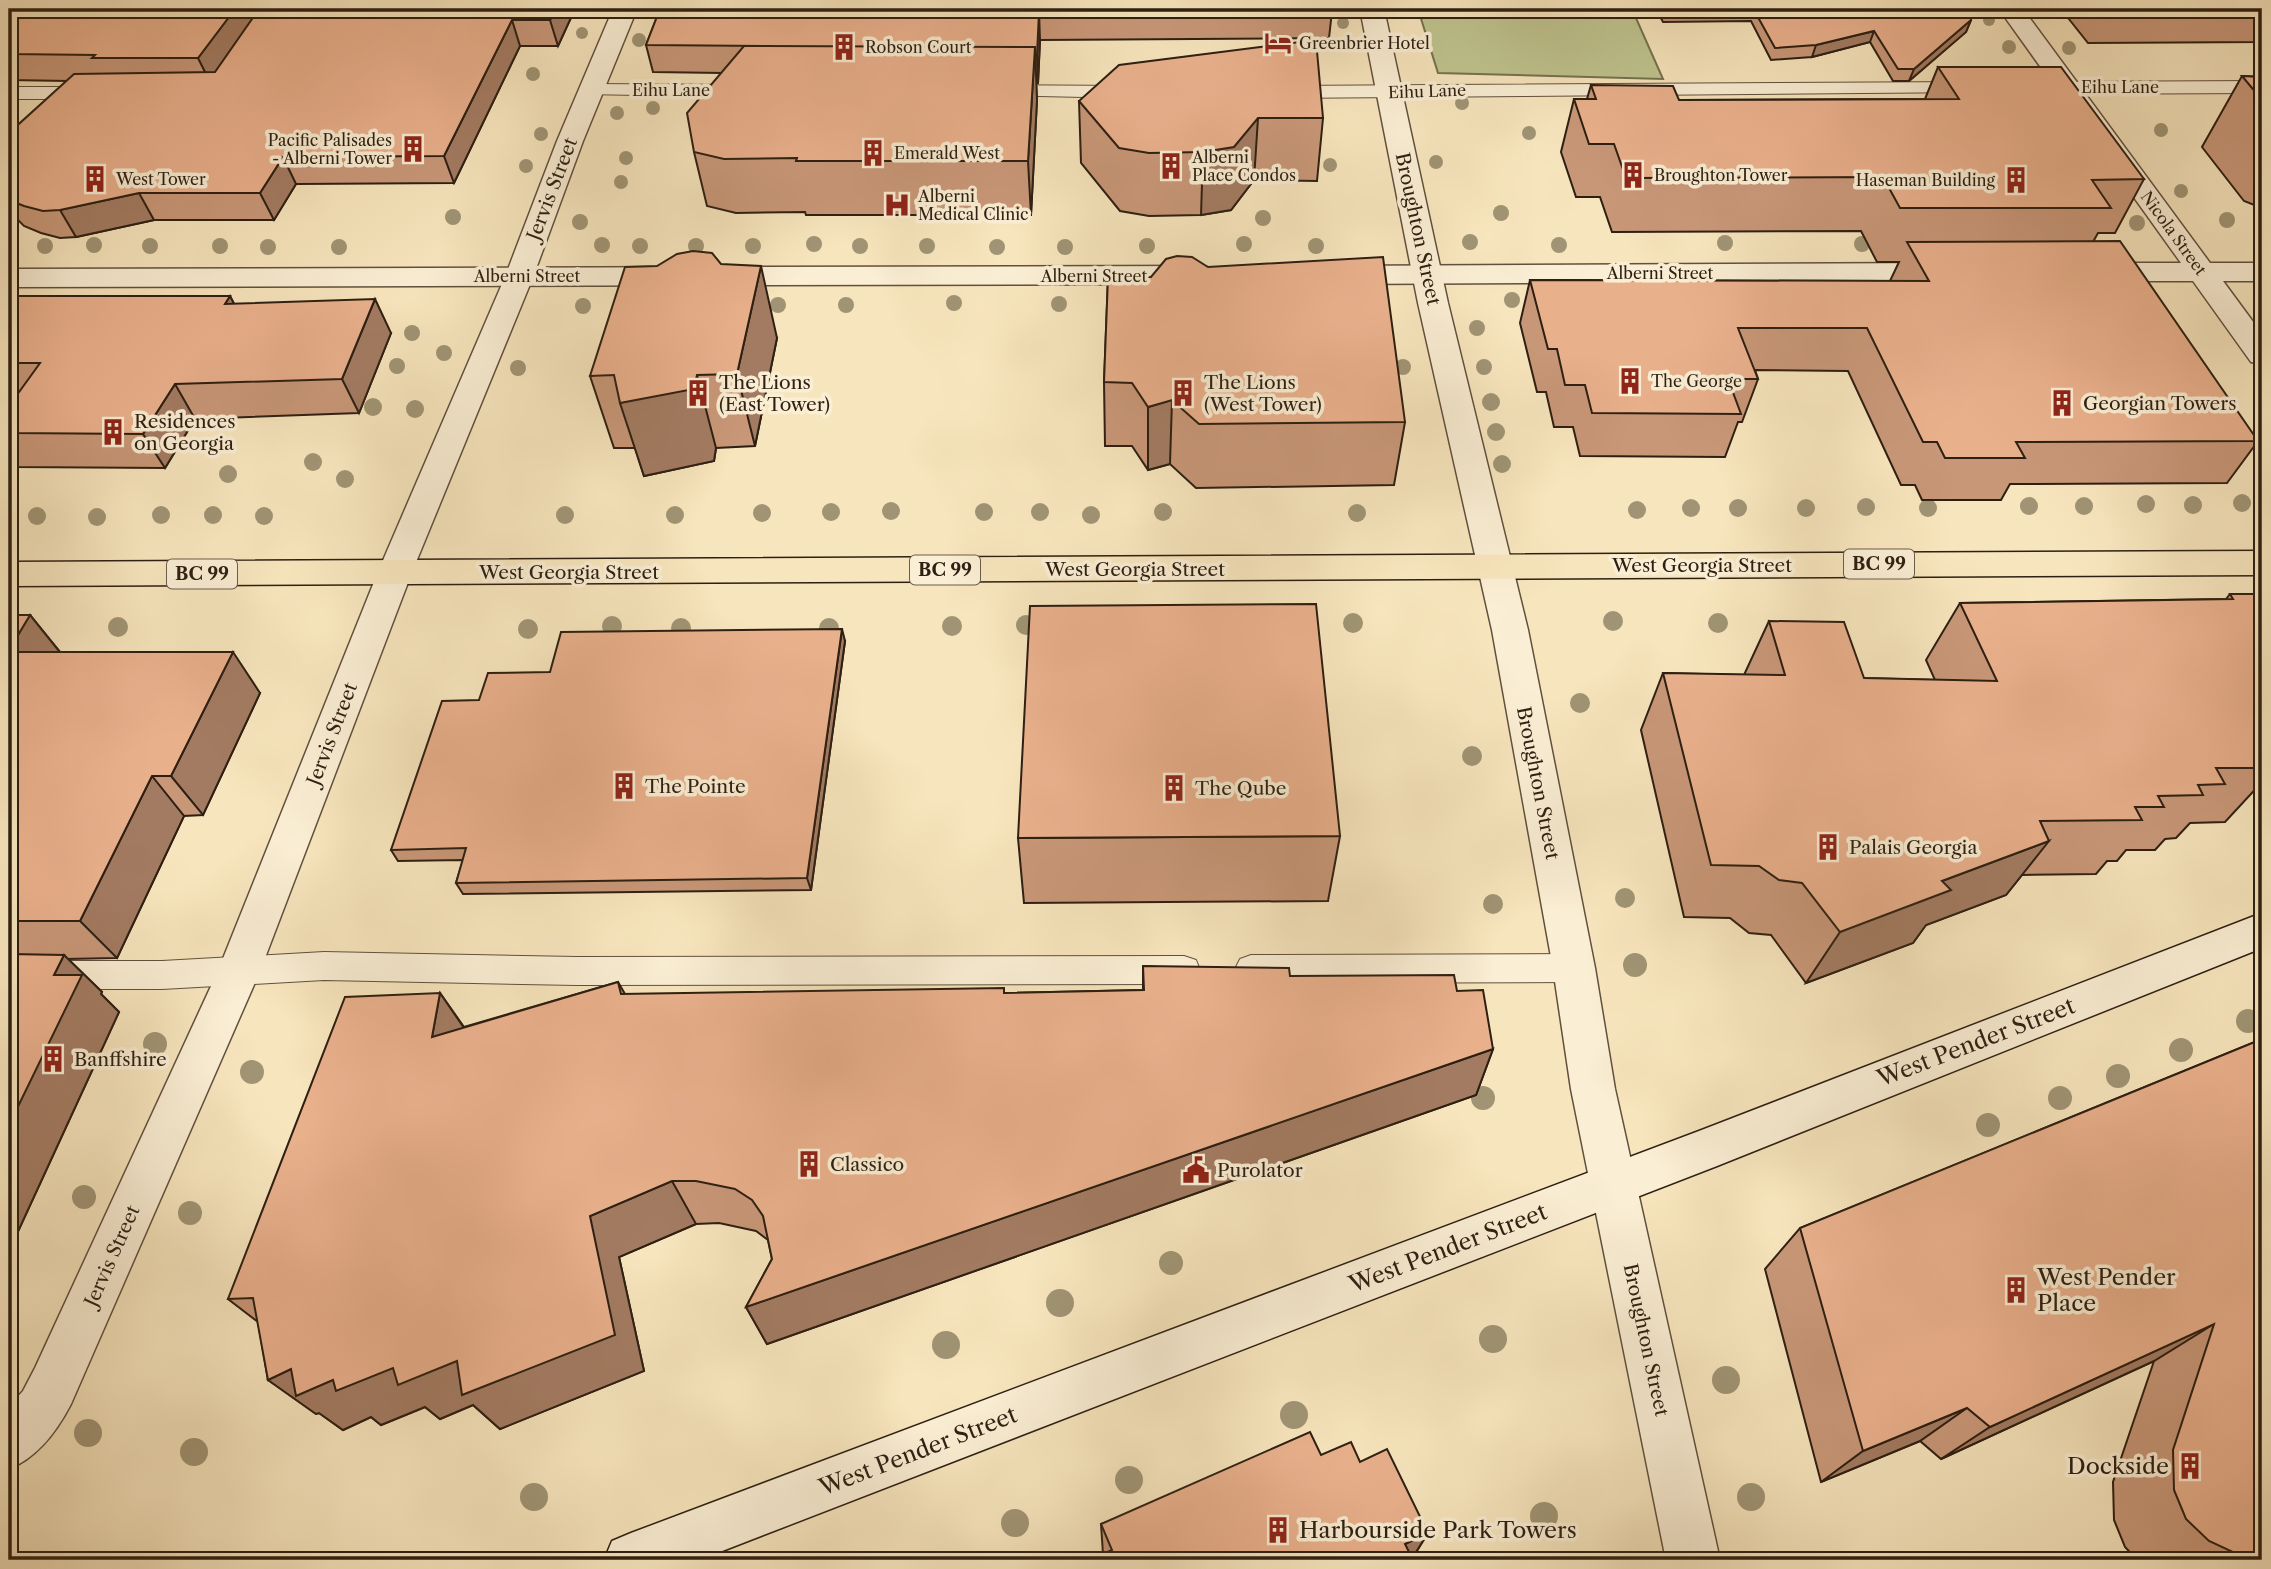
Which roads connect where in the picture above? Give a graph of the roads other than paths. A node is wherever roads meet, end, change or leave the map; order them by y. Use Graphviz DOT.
graph roads {
  1 [pos="625,9"];
  2 [pos="1372,9"];
  3 [pos="2011,9"];
  4 [pos="2262,87"];
  5 [pos="1990,88"];
  6 [pos="2018,88"];
  7 [pos="2068,88"];
  8 [pos="591,90"];
  9 [pos="769,91"];
  10 [pos="978,92"];
  11 [pos="1155,92"];
  12 [pos="1264,92"];
  13 [pos="9,93"];
  14 [pos="106,93"];
  15 [pos="1391,93"];
  16 [pos="1965,272"];
  17 [pos="2060,272"];
  18 [pos="2202,272"];
  19 [pos="2262,272"];
  20 [pos="1426,274"];
  21 [pos="1224,275"];
  22 [pos="1306,275"];
  23 [pos="519,276"];
  24 [pos="9,278"];
  25 [pos="2262,355"];
  26 [pos="2262,563"];
  27 [pos="1495,566"];
  28 [pos="395,572"];
  29 [pos="9,574"];
  30 [pos="2262,930"];
  31 [pos="1574,968"];
  32 [pos="239,971"];
  33 [pos="9,975"];
  34 [pos="1613,1184"];
  35 [pos="9,1443"];
  36 [pos="631,1560"];
  37 [pos="1693,1560"];
  1 -- 8 [label="street, Jervis Street"];
  2 -- 15 [label="street, Broughton Street"];
  3 -- 7 [label="street, Nicola Street"];
  4 -- 7 [label="lane, Eihu Lane"];
  5 -- 15 [label="lane, Eihu Lane"];
  6 -- 7 [label="lane, Eihu Lane"];
  7 -- 18 [label="street, Nicola Street"];
  8 -- 9 [label="lane, Eihu Lane"];
  8 -- 23 [label="street, Jervis Street"];
  10 -- 11 [label="lane"];
  12 -- 15 [label="lane, Eihu Lane"];
  13 -- 14 [label="lane"];
  15 -- 20 [label="street, Broughton Street"];
  16 -- 20 [label="street, Alberni Street"];
  17 -- 18 [label="street"];
  18 -- 19 [label="street"];
  18 -- 25 [label="street, Nicola Street"];
  20 -- 22 [label="street, Alberni Street"];
  20 -- 27 [label="street, Broughton Street"];
  21 -- 23 [label="street, Alberni Street"];
  23 -- 24 [label="street, Alberni Street"];
  23 -- 28 [label="street, Jervis Street"];
  26 -- 27 [label="highway, West Georgia Street / BC 99"];
  27 -- 28 [label="highway, West Georgia Street / BC 99"];
  27 -- 31 [label="street, Broughton Street"];
  28 -- 29 [label="highway, West Georgia Street / BC 99"];
  28 -- 32 [label="street, Jervis Street"];
  30 -- 34 [label="street, West Pender Street"];
  31 -- 32 [label="lane"];
  31 -- 34 [label="street, Broughton Street"];
  32 -- 33 [label="lane"];
  32 -- 35 [label="street, Jervis Street"];
  34 -- 36 [label="street, West Pender Street"];
  34 -- 37 [label="street, Broughton Street"];
}
